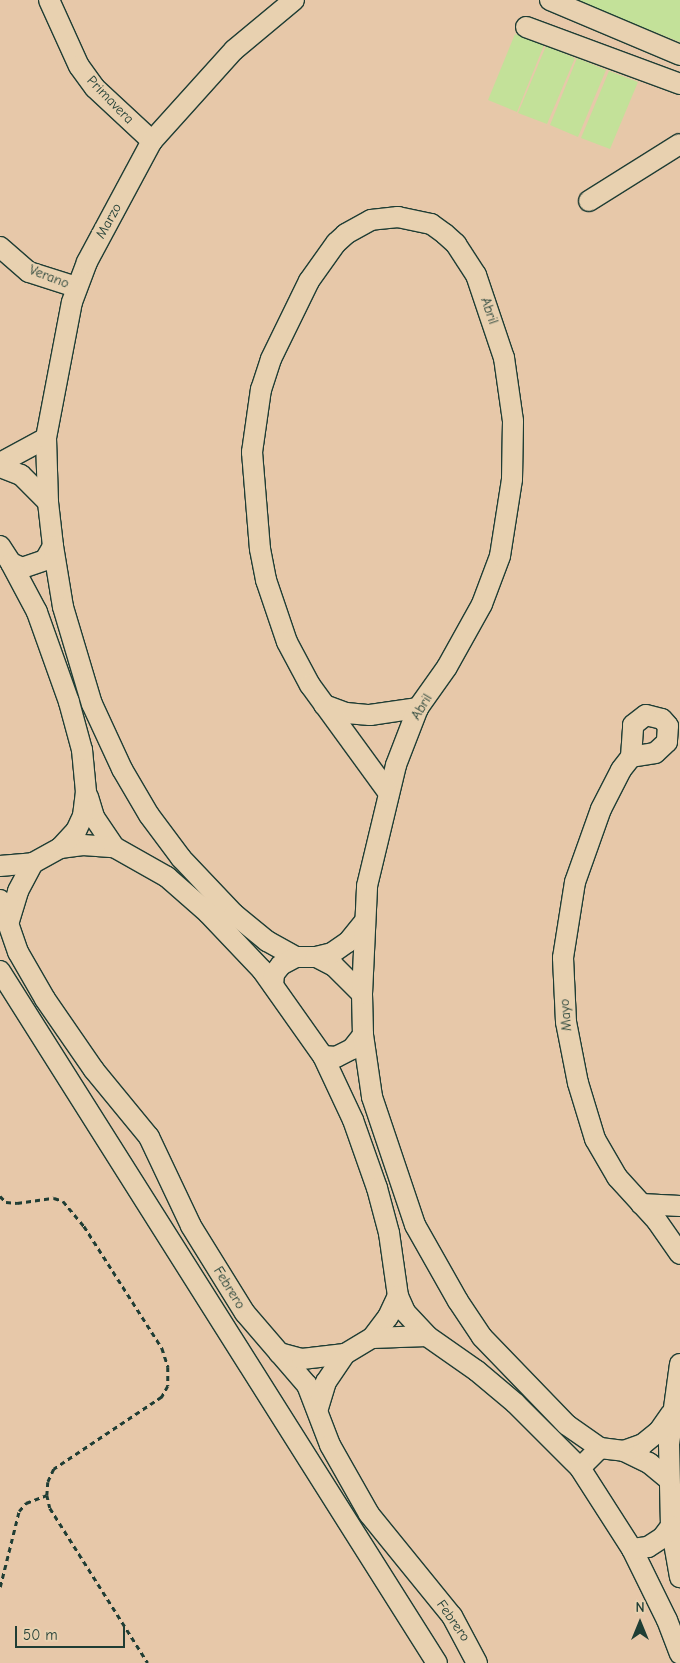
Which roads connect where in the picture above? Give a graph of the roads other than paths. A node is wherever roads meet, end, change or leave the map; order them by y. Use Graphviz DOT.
graph roads {
  1 [pos="49,0"];
  2 [pos="294,0"];
  3 [pos="550,0"];
  4 [pos="526,27"];
  5 [pos="680,55"];
  6 [pos="680,84"];
  7 [pos="152,141"];
  8 [pos="680,144"];
  9 [pos="589,201"];
  10 [pos="0,246"];
  11 [pos="76,288"];
  12 [pos="46,438"];
  13 [pos="0,463"];
  14 [pos="0,467"];
  15 [pos="48,502"];
  16 [pos="53,546"];
  17 [pos="5,554"];
  18 [pos="324,705"];
  19 [pos="418,708"];
  20 [pos="103,731"];
  21 [pos="79,741"];
  22 [pos="631,757"];
  23 [pos="86,792"];
  24 [pos="388,792"];
  25 [pos="114,847"];
  26 [pos="60,848"];
  27 [pos="181,858"];
  28 [pos="33,863"];
  29 [pos="0,866"];
  30 [pos="167,877"];
  31 [pos="0,900"];
  32 [pos="9,921"];
  33 [pos="364,922"];
  34 [pos="296,957"];
  35 [pos="316,957"];
  36 [pos="0,971"];
  37 [pos="273,985"];
  38 [pos="362,994"];
  39 [pos="363,1036"];
  40 [pos="323,1056"];
  41 [pos="641,1204"];
  42 [pos="680,1206"];
  43 [pos="414,1225"];
  44 [pos="389,1233"];
  45 [pos="680,1254"];
  46 [pos="398,1296"];
  47 [pos="427,1336"];
  48 [pos="372,1338"];
  49 [pos="494,1351"];
  50 [pos="280,1353"];
  51 [pos="345,1354"];
  52 [pos="680,1364"];
  53 [pos="477,1371"];
  54 [pos="318,1408"];
  55 [pos="671,1414"];
  56 [pos="600,1448"];
  57 [pos="624,1451"];
  58 [pos="580,1468"];
  59 [pos="669,1480"];
  60 [pos="671,1526"];
  61 [pos="632,1549"];
  62 [pos="680,1577"];
  63 [pos="680,1654"];
  64 [pos="437,1663"];
  65 [pos="477,1663"];
  1 -- 7 [label="street, Primavera"];
  2 -- 7 [label="street, Marzo"];
  3 -- 5 [label="street"];
  4 -- 6 [label="street"];
  7 -- 11 [label="street, Marzo"];
  8 -- 9 [label="street"];
  10 -- 11 [label="street, Verano"];
  11 -- 12 [label="street, Marzo"];
  12 -- 13 [label="street"];
  12 -- 15 [label="street, Marzo"];
  14 -- 15 [label="street"];
  15 -- 16 [label="street, Marzo"];
  16 -- 17 [label="street"];
  16 -- 20 [label="street, Marzo"];
  17 -- 21 [label="street"];
  18 -- 19 [label="street"];
  18 -- 19 [label="street, Abril"];
  18 -- 24 [label="street, Abril"];
  19 -- 24 [label="street, Abril"];
  20 -- 21 [label="street"];
  20 -- 27 [label="street, Marzo"];
  21 -- 23 [label="street"];
  22 -- 41 [label="street, Mayo"];
  23 -- 25 [label="street"];
  23 -- 26 [label="street"];
  24 -- 33 [label="street, Abril"];
  25 -- 26 [label="street"];
  25 -- 30 [label="street"];
  26 -- 28 [label="street"];
  27 -- 30 [label="street"];
  27 -- 34 [label="street, Marzo"];
  28 -- 29 [label="street"];
  28 -- 32 [label="street"];
  30 -- 37 [label="street"];
  31 -- 32 [label="street, Febrero"];
  32 -- 50 [label="street, Febrero"];
  33 -- 35 [label="street"];
  33 -- 38 [label="street, Abril"];
  34 -- 35 [label="street"];
  34 -- 37 [label="street"];
  35 -- 38 [label="street"];
  36 -- 64 [label="street"];
  37 -- 40 [label="street"];
  38 -- 39 [label="street"];
  39 -- 40 [label="street"];
  39 -- 43 [label="street"];
  40 -- 44 [label="street"];
  41 -- 42 [label="street"];
  41 -- 45 [label="street, Mayo"];
  43 -- 44 [label="street"];
  43 -- 49 [label="street"];
  44 -- 46 [label="street"];
  46 -- 47 [label="street"];
  46 -- 48 [label="street"];
  47 -- 48 [label="street"];
  47 -- 53 [label="street"];
  48 -- 51 [label="street"];
  49 -- 53 [label="street"];
  49 -- 56 [label="street"];
  50 -- 51 [label="street"];
  50 -- 54 [label="street, Febrero"];
  51 -- 54 [label="street"];
  52 -- 55 [label="street"];
  53 -- 58 [label="street"];
  54 -- 65 [label="street, Febrero"];
  55 -- 57 [label="street"];
  55 -- 59 [label="street"];
  56 -- 57 [label="street"];
  56 -- 58 [label="street"];
  57 -- 59 [label="street"];
  58 -- 61 [label="street"];
  59 -- 60 [label="street"];
  60 -- 61 [label="street"];
  60 -- 62 [label="street"];
  61 -- 63 [label="street"];
}
